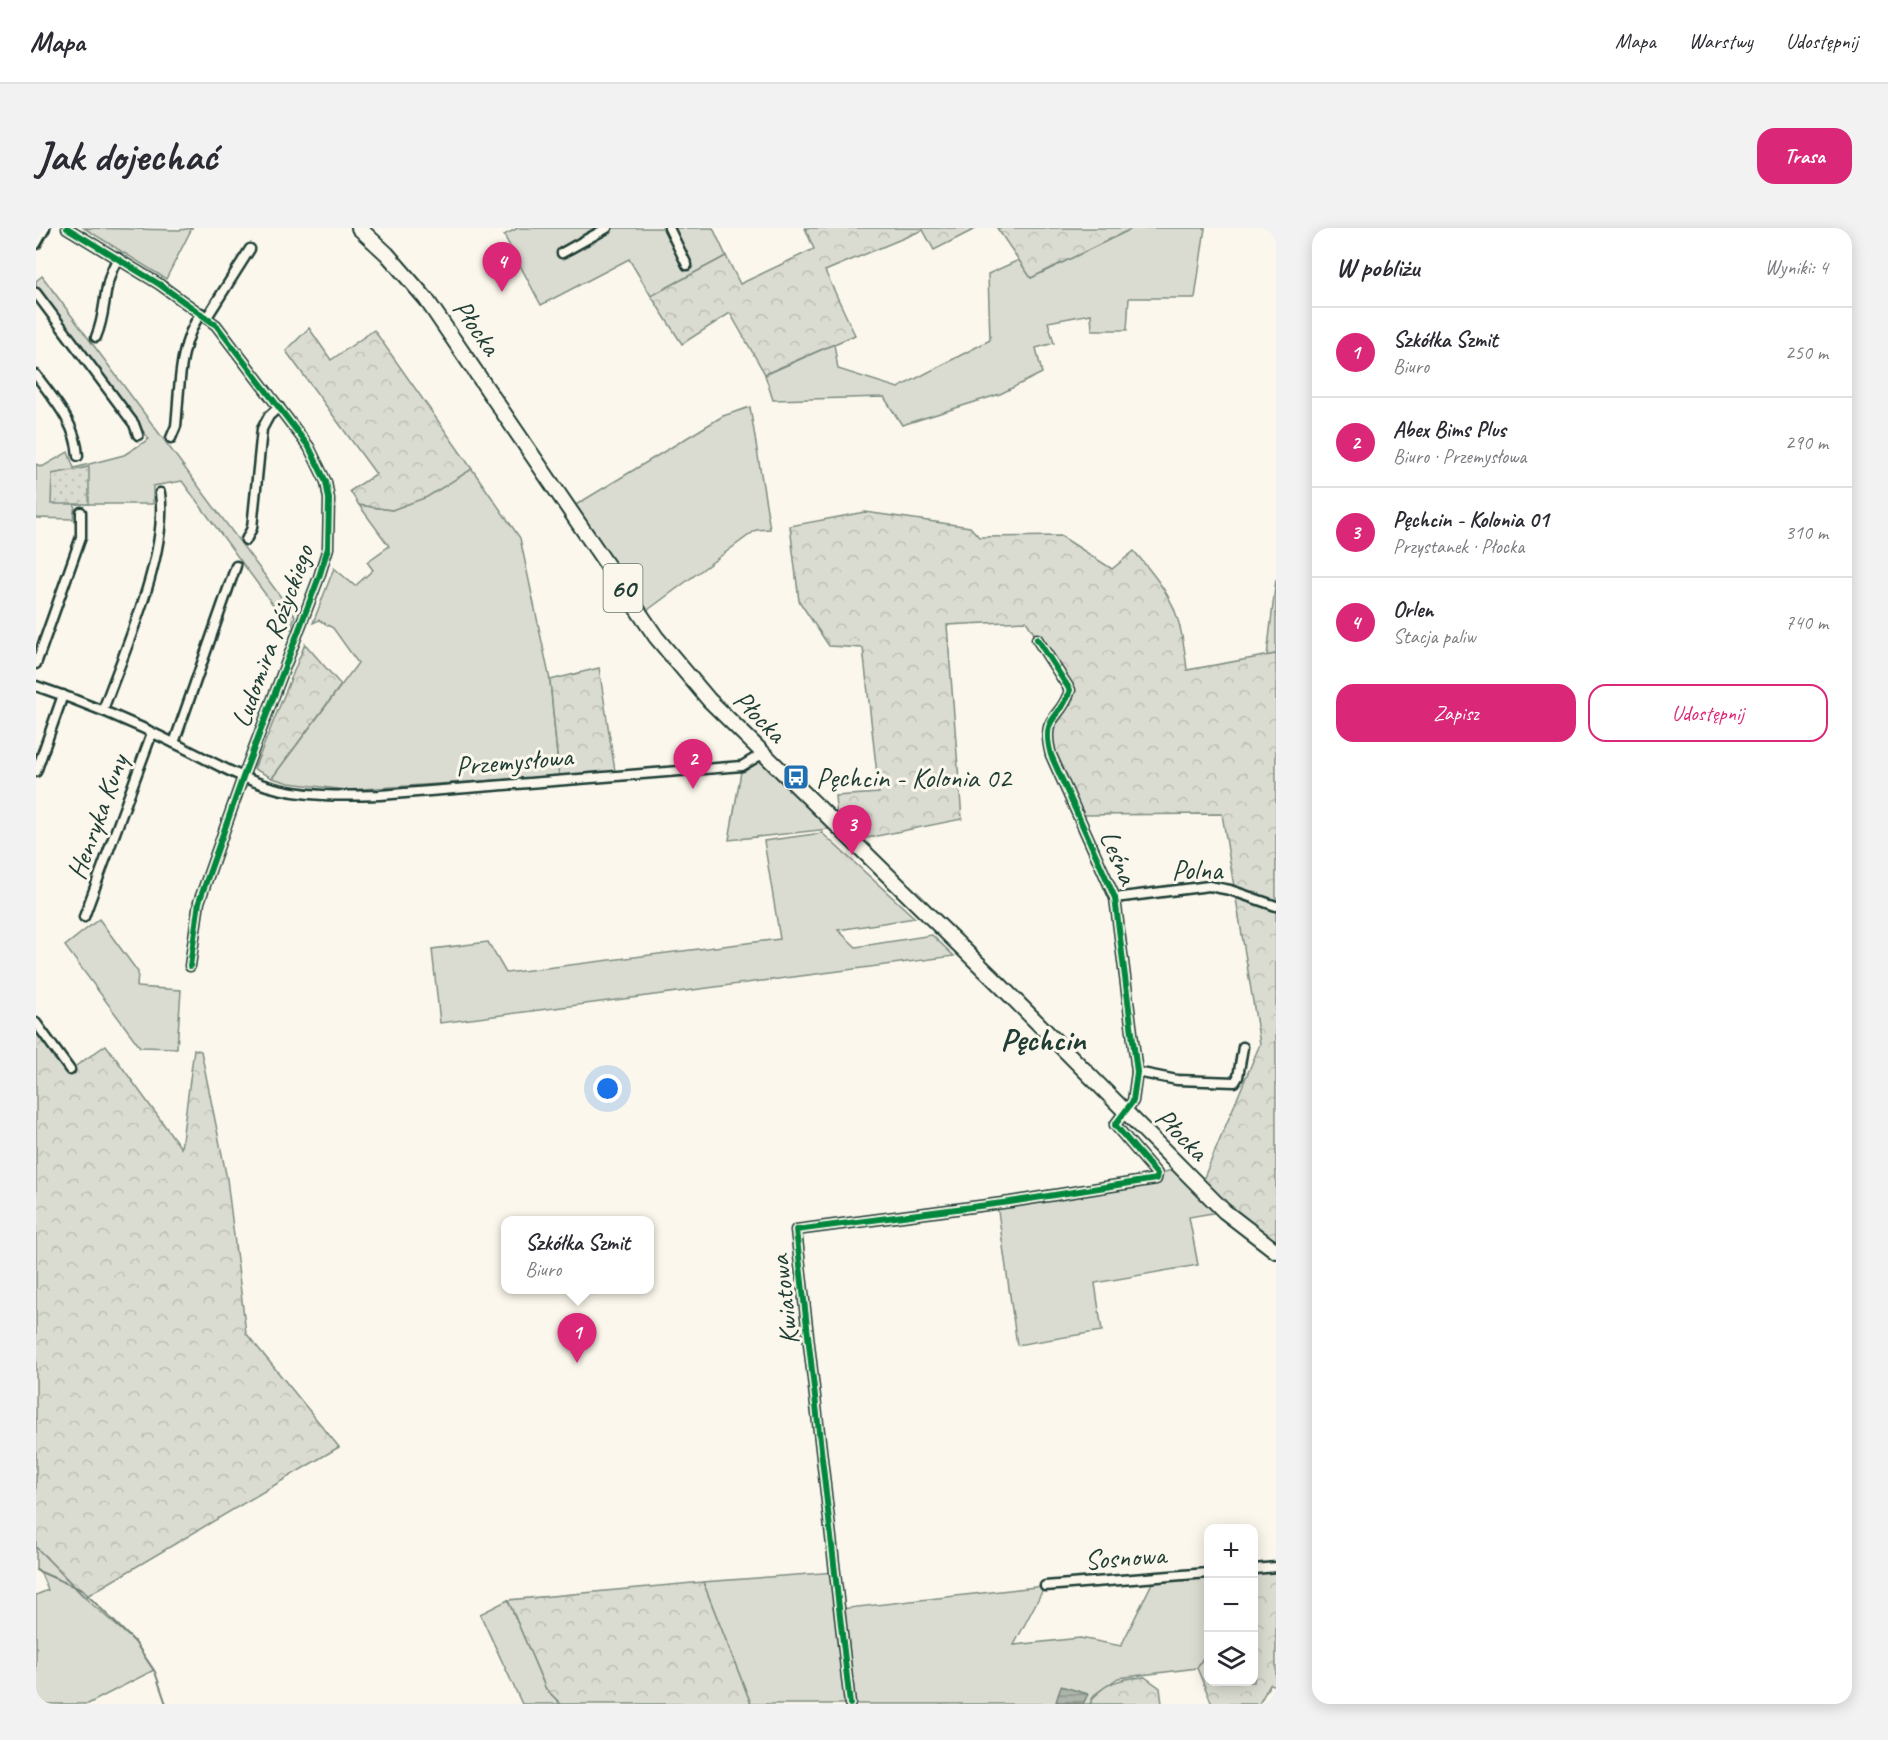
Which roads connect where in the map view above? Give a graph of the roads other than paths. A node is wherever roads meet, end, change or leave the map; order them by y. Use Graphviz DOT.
graph roads {
  1 [pos="45,228"];
  2 [pos="67,228"];
  3 [pos="359,228"];
  4 [pos="607,228"];
  5 [pos="669,228"];
  6 [pos="36,244"];
  7 [pos="250,249"];
  8 [pos="562,253"];
  9 [pos="118,258"];
  10 [pos="687,265"];
  11 [pos="36,293"];
  12 [pos="204,315"];
  13 [pos="96,337"];
  14 [pos="36,375"];
  15 [pos="279,407"];
  16 [pos="138,435"];
  17 [pos="171,438"];
  18 [pos="78,456"];
  19 [pos="160,493"];
  20 [pos="81,512"];
  21 [pos="246,540"];
  22 [pos="236,566"];
  23 [pos="1037,639"];
  24 [pos="36,664"];
  25 [pos="36,686"];
  26 [pos="63,695"];
  27 [pos="103,710"];
  28 [pos="152,732"];
  29 [pos="174,743"];
  30 [pos="762,754"];
  31 [pos="36,772"];
  32 [pos="243,777"];
  33 [pos="1115,898"];
  34 [pos="1276,906"];
  35 [pos="84,917"];
  36 [pos="190,966"];
  37 [pos="36,1023"];
  38 [pos="1243,1047"];
  39 [pos="70,1070"];
  40 [pos="1137,1072"];
  41 [pos="1124,1112"];
  42 [pos="1276,1251"];
  43 [pos="1276,1567"];
  44 [pos="1258,1569"];
  45 [pos="1204,1573"];
  46 [pos="1045,1586"];
  47 [pos="850,1704"];
  1 -- 6 [label="street"];
  2 -- 9 [label="street, Ludomira Różyckiego"];
  3 -- 30 [label="main road, Płocka / 60"];
  4 -- 8 [label="street"];
  5 -- 10 [label="street"];
  7 -- 12 [label="street"];
  9 -- 12 [label="street, Ludomira Różyckiego"];
  9 -- 13 [label="street"];
  11 -- 16 [label="street"];
  12 -- 15 [label="street, Ludomira Różyckiego"];
  12 -- 17 [label="street"];
  14 -- 18 [label="street"];
  15 -- 21 [label="street"];
  15 -- 32 [label="street, Ludomira Różyckiego"];
  19 -- 27 [label="street"];
  20 -- 24 [label="street"];
  22 -- 29 [label="street"];
  23 -- 33 [label="street, Leśna"];
  25 -- 26 [label="street, Przemysłowa"];
  26 -- 27 [label="street, Przemysłowa"];
  26 -- 31 [label="street"];
  27 -- 28 [label="street, Przemysłowa"];
  28 -- 29 [label="street, Przemysłowa"];
  28 -- 35 [label="street, Henryka Kuny"];
  29 -- 32 [label="street, Przemysłowa"];
  30 -- 32 [label="street, Przemysłowa"];
  30 -- 41 [label="main road, Płocka / 60"];
  32 -- 36 [label="street, Ludomira Różyckiego"];
  33 -- 34 [label="street, Polna"];
  33 -- 40 [label="street, Leśna"];
  37 -- 39 [label="street"];
  38 -- 40 [label="street"];
  40 -- 41 [label="street, Leśna"];
  41 -- 42 [label="main road, Płocka / 60"];
  41 -- 47 [label="street, Kwiatowa"];
  43 -- 44 [label="street"];
  45 -- 46 [label="street, Sosnowa"];
}
